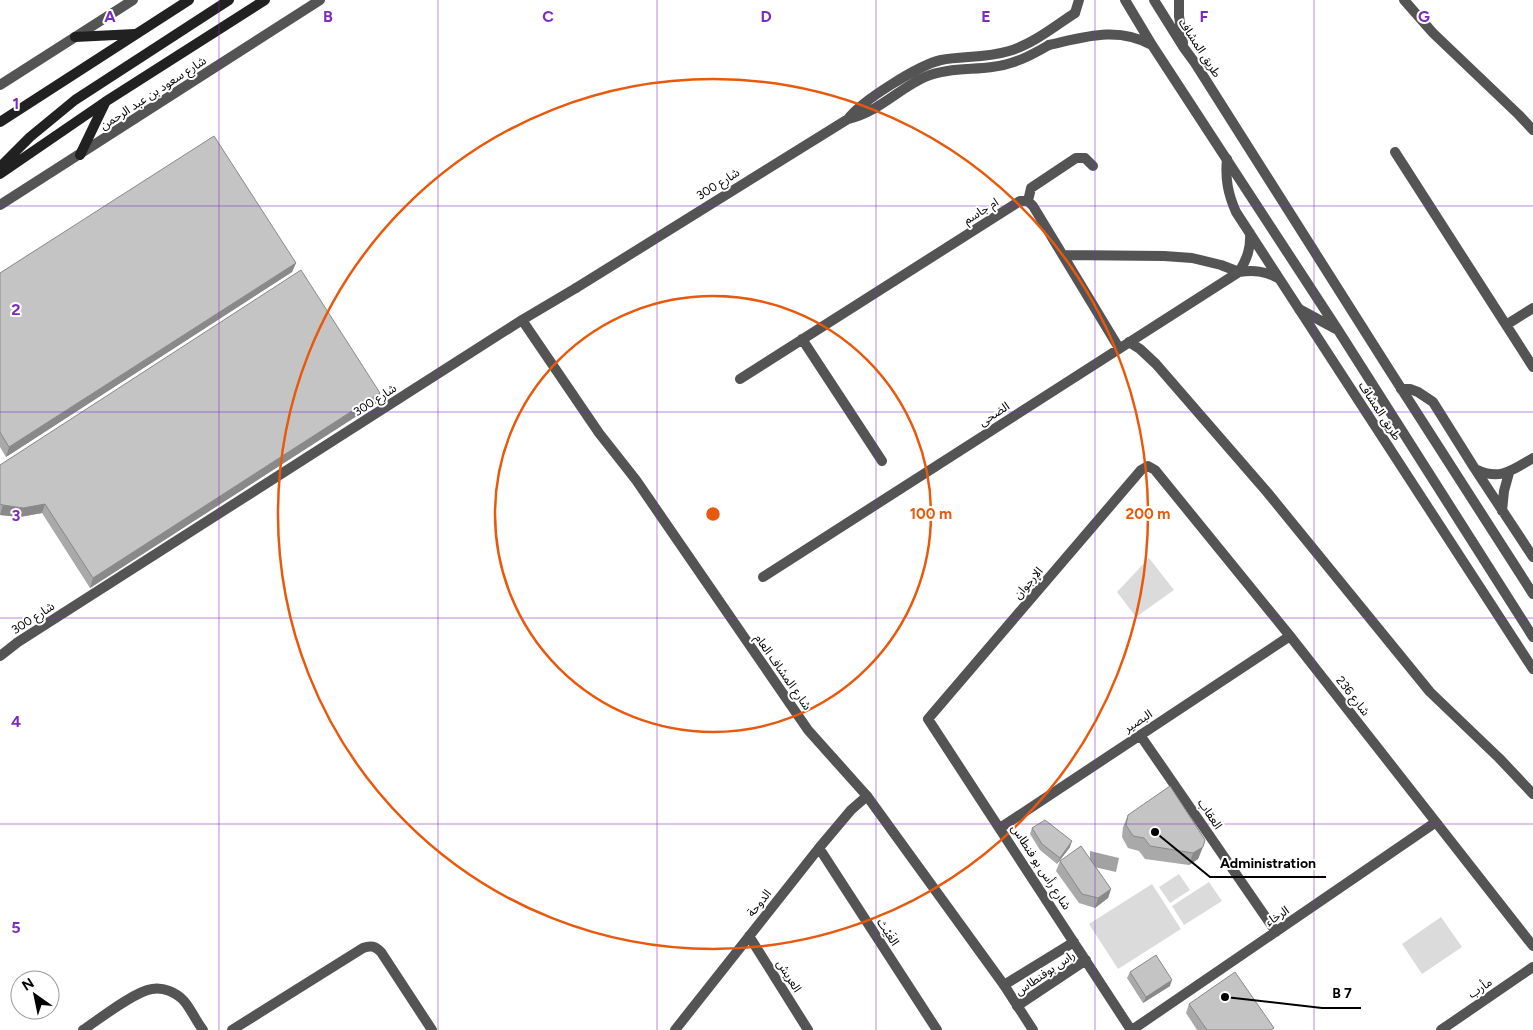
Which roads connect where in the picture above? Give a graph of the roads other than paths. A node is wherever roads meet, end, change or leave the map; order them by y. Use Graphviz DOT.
graph roads {
  1 [pos="133,0"];
  2 [pos="189,0"];
  3 [pos="228,0"];
  4 [pos="265,0"];
  5 [pos="320,0"];
  6 [pos="1079,0"];
  7 [pos="1125,0"];
  8 [pos="1154,0"];
  9 [pos="1180,0"];
  10 [pos="1404,0"];
  11 [pos="136,34"];
  12 [pos="75,36"];
  13 [pos="1152,45"];
  14 [pos="1184,48"];
  15 [pos="16,75"];
  16 [pos="0,76"];
  17 [pos="0,86"];
  18 [pos="105,102"];
  19 [pos="848,118"];
  20 [pos="0,122"];
  21 [pos="1533,130"];
  22 [pos="1395,152"];
  23 [pos="80,155"];
  24 [pos="1227,159"];
  25 [pos="1093,166"];
  26 [pos="0,167"];
  27 [pos="0,174"];
  28 [pos="1028,201"];
  29 [pos="0,205"];
  30 [pos="1250,233"];
  31 [pos="1063,255"];
  32 [pos="1239,272"];
  33 [pos="1278,278"];
  34 [pos="1533,308"];
  35 [pos="1299,310"];
  36 [pos="522,320"];
  37 [pos="1506,325"];
  38 [pos="1338,330"];
  39 [pos="802,340"];
  40 [pos="1129,342"];
  41 [pos="1119,348"];
  42 [pos="1533,367"];
  43 [pos="740,380"];
  44 [pos="1401,389"];
  45 [pos="1533,458"];
  46 [pos="882,461"];
  47 [pos="1148,466"];
  48 [pos="1475,469"];
  49 [pos="1508,473"];
  50 [pos="1502,510"];
  51 [pos="1533,557"];
  52 [pos="763,577"];
  53 [pos="1533,594"];
  54 [pos="1290,636"];
  55 [pos="1533,637"];
  56 [pos="0,656"];
  57 [pos="1533,669"];
  58 [pos="928,719"];
  59 [pos="1140,734"];
  60 [pos="1533,794"];
  61 [pos="866,796"];
  62 [pos="1436,822"];
  63 [pos="1000,828"];
  64 [pos="819,848"];
  65 [pos="1276,932"];
  66 [pos="748,936"];
  67 [pos="1074,942"];
  68 [pos="1533,946"];
  69 [pos="1086,960"];
  70 [pos="1533,967"];
  71 [pos="1004,985"];
  72 [pos="1017,1006"];
  73 [pos="83,1030"];
  74 [pos="202,1030"];
  75 [pos="232,1030"];
  76 [pos="432,1030"];
  77 [pos="675,1030"];
  78 [pos="808,1030"];
  79 [pos="937,1030"];
  80 [pos="1032,1030"];
  81 [pos="1131,1030"];
  82 [pos="1441,1030"];
  1 -- 12 [label="street"];
  2 -- 11 [label="main road"];
  3 -- 26 [label="main road"];
  4 -- 18 [label="main road, شارع سعود بن عبد الرحمن"];
  5 -- 23 [label="street, شارع سعود بن عبد الرحمن"];
  6 -- 19 [label="street"];
  7 -- 13 [label="street, طريق المشاف"];
  8 -- 14 [label="street, طريق المشاف"];
  9 -- 14 [label="street"];
  10 -- 21 [label="street"];
  11 -- 12 [label="main road"];
  11 -- 20 [label="main road"];
  12 -- 15 [label="street"];
  13 -- 19 [label="street"];
  13 -- 24 [label="street, طريق المشاف"];
  14 -- 44 [label="street, طريق المشاف"];
  15 -- 16 [label="street"];
  15 -- 17 [label="street"];
  18 -- 23 [label="main road"];
  18 -- 27 [label="main road, شارع سعود بن عبد الرحمن"];
  19 -- 36 [label="street, شارع 300"];
  22 -- 37 [label="street"];
  23 -- 29 [label="street, شارع سعود بن عبد الرحمن"];
  24 -- 30 [label="street, طريق المشاف"];
  24 -- 38 [label="street, طريق المشاف"];
  25 -- 28 [label="street"];
  28 -- 31 [label="street"];
  28 -- 39 [label="street, ام جاسم"];
  30 -- 32 [label="street"];
  30 -- 33 [label="street, طريق المشاف"];
  31 -- 32 [label="street"];
  31 -- 41 [label="street"];
  32 -- 33 [label="street"];
  32 -- 40 [label="street, الضحى"];
  33 -- 35 [label="street, طريق المشاف"];
  34 -- 37 [label="street"];
  35 -- 38 [label="street"];
  35 -- 57 [label="street, طريق المشاف"];
  36 -- 56 [label="street, شارع 300"];
  36 -- 61 [label="street, شارع المشاف العام"];
  37 -- 42 [label="street"];
  38 -- 55 [label="street, طريق المشاف"];
  39 -- 43 [label="street, ام جاسم"];
  39 -- 46 [label="street"];
  40 -- 41 [label="street, الضحى"];
  40 -- 60 [label="street"];
  41 -- 52 [label="street, الضحى"];
  44 -- 48 [label="street"];
  44 -- 53 [label="street, طريق المشاف"];
  45 -- 49 [label="street"];
  47 -- 54 [label="street, شارع 236"];
  47 -- 58 [label="street, الإرجوان"];
  48 -- 49 [label="street"];
  48 -- 50 [label="street"];
  49 -- 50 [label="street"];
  50 -- 51 [label="street"];
  54 -- 59 [label="street, البصير"];
  54 -- 62 [label="street, شارع 236"];
  58 -- 63 [label="street, شارع رأس بو فنطاس"];
  59 -- 63 [label="street, البصير"];
  59 -- 65 [label="street, العقاب"];
  61 -- 64 [label="street, الدوحة"];
  61 -- 71 [label="street, شارع المشاف العام"];
  62 -- 65 [label="street, الرخاء"];
  62 -- 68 [label="street, شارع 236"];
  63 -- 67 [label="street, شارع رأس بو فنطاس"];
  64 -- 66 [label="street, الدوحة"];
  64 -- 79 [label="street, الغَيْث"];
  65 -- 81 [label="street, الرخاء"];
  66 -- 77 [label="street, الدوحة"];
  66 -- 78 [label="street, العريش"];
  67 -- 69 [label="street, شارع رأس بو فنطاس"];
  67 -- 71 [label="street, راس بوفنطاس"];
  69 -- 72 [label="street, راس بوفنطاس"];
  69 -- 81 [label="street, شارع رأس بو فنطاس"];
  70 -- 82 [label="street, مأرب"];
  71 -- 72 [label="street, شارع المشاف العام"];
  72 -- 80 [label="street, شارع المشاف العام"];
  73 -- 74 [label="street"];
  75 -- 76 [label="street"];
}
